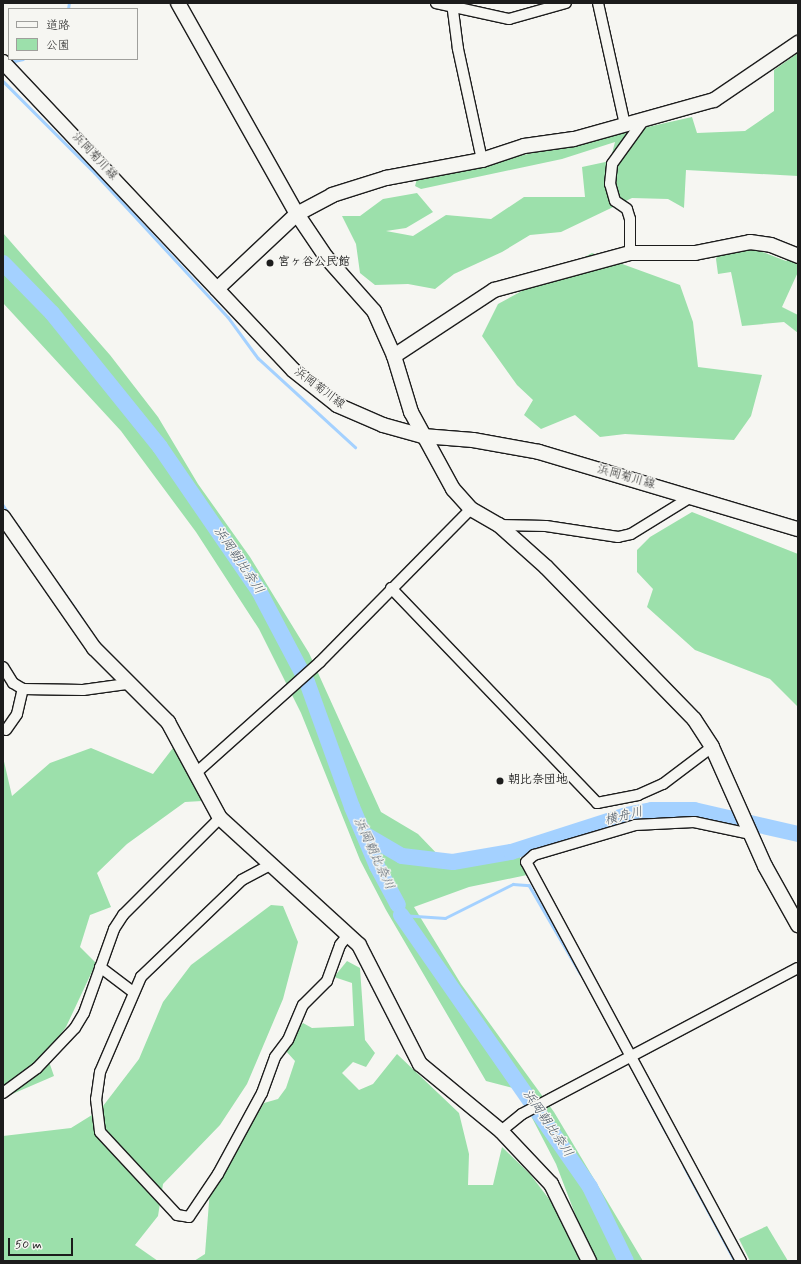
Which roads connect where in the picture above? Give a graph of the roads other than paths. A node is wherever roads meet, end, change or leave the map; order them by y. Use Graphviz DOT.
graph roads {
  1 [pos="178,3"];
  2 [pos="436,3"];
  3 [pos="566,3"];
  4 [pos="598,3"];
  5 [pos="452,5"];
  6 [pos="798,43"];
  7 [pos="3,62"];
  8 [pos="643,121"];
  9 [pos="625,125"];
  10 [pos="482,160"];
  11 [pos="297,214"];
  12 [pos="630,253"];
  13 [pos="798,256"];
  14 [pos="218,289"];
  15 [pos="394,356"];
  16 [pos="423,436"];
  17 [pos="691,497"];
  18 [pos="471,509"];
  19 [pos="3,517"];
  20 [pos="499,525"];
  21 [pos="798,529"];
  22 [pos="391,588"];
  23 [pos="3,667"];
  24 [pos="127,684"];
  25 [pos="22,689"];
  26 [pos="6,730"];
  27 [pos="712,747"];
  28 [pos="197,772"];
  29 [pos="220,818"];
  30 [pos="750,834"];
  31 [pos="270,865"];
  32 [pos="798,925"];
  33 [pos="348,935"];
  34 [pos="100,967"];
  35 [pos="798,968"];
  36 [pos="133,992"];
  37 [pos="629,1057"];
  38 [pos="3,1093"];
  39 [pos="501,1131"];
  40 [pos="589,1261"];
  41 [pos="740,1261"];
  1 -- 11 [label="street"];
  2 -- 5 [label="street"];
  3 -- 5 [label="street"];
  4 -- 9 [label="street"];
  5 -- 10 [label="street"];
  6 -- 8 [label="street"];
  7 -- 14 [label="street, 浜岡菊川線"];
  8 -- 9 [label="street"];
  8 -- 12 [label="street"];
  9 -- 10 [label="street"];
  10 -- 11 [label="street"];
  11 -- 14 [label="street"];
  11 -- 15 [label="street"];
  12 -- 13 [label="street"];
  12 -- 15 [label="street"];
  14 -- 16 [label="street, 浜岡菊川線"];
  15 -- 16 [label="street"];
  16 -- 17 [label="street, 浜岡菊川線"];
  16 -- 18 [label="street"];
  17 -- 20 [label="street"];
  17 -- 21 [label="street, 浜岡菊川線"];
  18 -- 20 [label="street"];
  18 -- 22 [label="street"];
  19 -- 24 [label="street"];
  20 -- 27 [label="street"];
  22 -- 27 [label="street"];
  22 -- 28 [label="street"];
  23 -- 25 [label="street"];
  24 -- 25 [label="street"];
  24 -- 28 [label="street"];
  25 -- 26 [label="street"];
  27 -- 30 [label="street"];
  28 -- 29 [label="street"];
  29 -- 31 [label="street"];
  29 -- 34 [label="street"];
  30 -- 32 [label="street"];
  30 -- 37 [label="street"];
  31 -- 33 [label="street"];
  31 -- 36 [label="street"];
  33 -- 36 [label="street"];
  33 -- 39 [label="street"];
  34 -- 36 [label="street"];
  34 -- 38 [label="street"];
  35 -- 37 [label="street"];
  37 -- 39 [label="street"];
  37 -- 41 [label="street"];
  39 -- 40 [label="street"];
}
